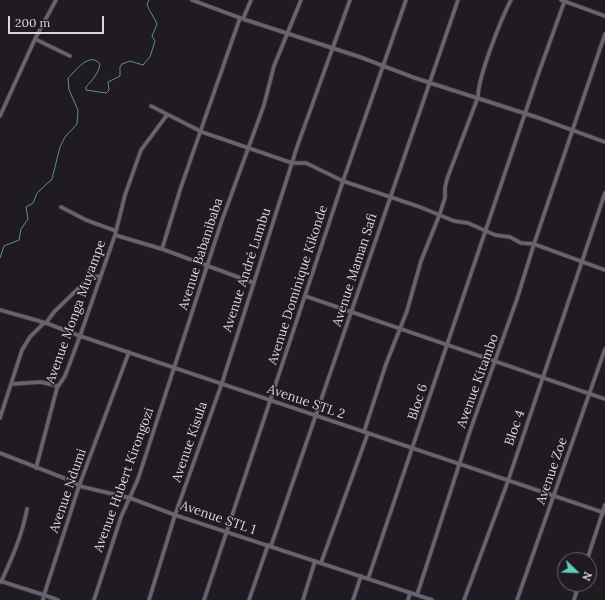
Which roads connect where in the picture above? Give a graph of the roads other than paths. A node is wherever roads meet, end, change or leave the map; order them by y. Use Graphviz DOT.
graph roads {
  1 [pos="56,0"];
  2 [pos="192,0"];
  3 [pos="251,0"];
  4 [pos="301,0"];
  5 [pos="350,0"];
  6 [pos="406,0"];
  7 [pos="458,0"];
  8 [pos="511,0"];
  9 [pos="564,0"];
  10 [pos="201,1"];
  11 [pos="605,16"];
  12 [pos="242,19"];
  13 [pos="288,34"];
  14 [pos="605,34"];
  15 [pos="35,39"];
  16 [pos="333,48"];
  17 [pos="70,56"];
  18 [pos="382,65"];
  19 [pos="429,82"];
  20 [pos="478,97"];
  21 [pos="151,106"];
  22 [pos="525,114"];
  23 [pos="167,115"];
  24 [pos="0,116"];
  25 [pos="572,131"];
  26 [pos="202,132"];
  27 [pos="605,142"];
  28 [pos="248,146"];
  29 [pos="292,163"];
  30 [pos="343,181"];
  31 [pos="605,193"];
  32 [pos="390,197"];
  33 [pos="61,207"];
  34 [pos="439,216"];
  35 [pos="486,230"];
  36 [pos="116,233"];
  37 [pos="534,244"];
  38 [pos="162,249"];
  39 [pos="582,262"];
  40 [pos="207,266"];
  41 [pos="605,270"];
  42 [pos="100,276"];
  43 [pos="254,283"];
  44 [pos="304,296"];
  45 [pos="0,310"];
  46 [pos="352,312"];
  47 [pos="45,323"];
  48 [pos="399,329"];
  49 [pos="80,336"];
  50 [pos="448,345"];
  51 [pos="605,349"];
  52 [pos="129,352"];
  53 [pos="496,361"];
  54 [pos="174,367"];
  55 [pos="543,378"];
  56 [pos="222,383"];
  57 [pos="12,384"];
  58 [pos="17,384"];
  59 [pos="58,386"];
  60 [pos="10,391"];
  61 [pos="590,394"];
  62 [pos="605,399"];
  63 [pos="271,400"];
  64 [pos="315,416"];
  65 [pos="0,418"];
  66 [pos="366,433"];
  67 [pos="412,448"];
  68 [pos="0,453"];
  69 [pos="461,464"];
  70 [pos="36,468"];
  71 [pos="508,481"];
  72 [pos="79,486"];
  73 [pos="554,496"];
  74 [pos="130,498"];
  75 [pos="605,505"];
  76 [pos="27,509"];
  77 [pos="604,512"];
  78 [pos="175,514"];
  79 [pos="227,532"];
  80 [pos="270,545"];
  81 [pos="590,552"];
  82 [pos="314,560"];
  83 [pos="321,562"];
  84 [pos="361,576"];
  85 [pos="368,579"];
  86 [pos="0,582"];
  87 [pos="410,593"];
  88 [pos="44,595"];
  89 [pos="417,595"];
  90 [pos="43,600"];
  91 [pos="58,600"];
  92 [pos="94,600"];
  93 [pos="149,600"];
  94 [pos="204,600"];
  95 [pos="249,600"];
  96 [pos="303,600"];
  97 [pos="353,600"];
  98 [pos="408,600"];
  99 [pos="432,600"];
  100 [pos="464,600"];
  101 [pos="517,600"];
  1 -- 15 [label="street"];
  2 -- 10 [label="street"];
  3 -- 12 [label="street"];
  4 -- 13 [label="street, Avenue Babanibaba"];
  5 -- 16 [label="street, Avenue André Lumbu"];
  6 -- 18 [label="street, Avenue Dominique Kikonde"];
  7 -- 19 [label="street, Avenue Maman Safi"];
  8 -- 20 [label="street"];
  9 -- 11 [label="street"];
  9 -- 22 [label="street, Bloc 6"];
  10 -- 12 [label="street"];
  12 -- 13 [label="street"];
  12 -- 26 [label="street"];
  13 -- 16 [label="street"];
  13 -- 28 [label="street, Avenue Babanibaba"];
  14 -- 25 [label="street, Avenue Kitambo"];
  15 -- 17 [label="street"];
  15 -- 24 [label="street"];
  16 -- 18 [label="street"];
  16 -- 29 [label="street, Avenue André Lumbu"];
  18 -- 19 [label="street"];
  18 -- 30 [label="street, Avenue Dominique Kikonde"];
  19 -- 20 [label="street"];
  19 -- 32 [label="street, Avenue Maman Safi"];
  20 -- 22 [label="street"];
  20 -- 34 [label="street"];
  21 -- 23 [label="street"];
  22 -- 25 [label="street"];
  22 -- 35 [label="street, Bloc 6"];
  23 -- 26 [label="street"];
  23 -- 36 [label="street"];
  25 -- 27 [label="street"];
  25 -- 37 [label="street, Avenue Kitambo"];
  26 -- 28 [label="street"];
  26 -- 38 [label="street"];
  28 -- 29 [label="street"];
  28 -- 40 [label="street, Avenue Babanibaba"];
  29 -- 30 [label="street"];
  29 -- 43 [label="street, Avenue André Lumbu"];
  30 -- 32 [label="street"];
  30 -- 44 [label="street, Avenue Dominique Kikonde"];
  31 -- 39 [label="street, Bloc 4"];
  32 -- 34 [label="street"];
  32 -- 46 [label="street, Avenue Maman Safi"];
  33 -- 36 [label="street"];
  34 -- 35 [label="street"];
  34 -- 48 [label="street"];
  35 -- 37 [label="street"];
  35 -- 50 [label="street, Bloc 6"];
  36 -- 38 [label="street, Avenue Monga Muyampe"];
  36 -- 42 [label="street, Avenue Monga Muyampe"];
  37 -- 39 [label="street"];
  37 -- 53 [label="street, Avenue Kitambo"];
  38 -- 40 [label="street, Avenue Monga Muyampe"];
  39 -- 41 [label="street"];
  39 -- 55 [label="street, Bloc 4"];
  40 -- 43 [label="street, Avenue Monga Muyampe"];
  40 -- 54 [label="street, Avenue Babanibaba"];
  42 -- 47 [label="street"];
  42 -- 49 [label="street, Avenue Monga Muyampe"];
  43 -- 56 [label="street, Avenue André Lumbu"];
  44 -- 46 [label="street"];
  44 -- 63 [label="street, Avenue Dominique Kikonde"];
  45 -- 47 [label="street, Avenue STL 2"];
  46 -- 48 [label="street"];
  46 -- 64 [label="street, Avenue Maman Safi"];
  47 -- 49 [label="street, Avenue STL 2"];
  47 -- 57 [label="street"];
  48 -- 50 [label="street"];
  48 -- 66 [label="street"];
  49 -- 52 [label="street, Avenue STL 2"];
  49 -- 59 [label="street, Avenue Monga Muyampe"];
  50 -- 53 [label="street"];
  50 -- 67 [label="street, Bloc 6"];
  51 -- 61 [label="street, Avenue Zoe"];
  52 -- 54 [label="street, Avenue STL 2"];
  52 -- 72 [label="street, Avenue Ndumi"];
  53 -- 55 [label="street"];
  53 -- 69 [label="street, Avenue Kitambo"];
  54 -- 56 [label="street, Avenue STL 2"];
  54 -- 74 [label="street, Avenue Hubert Kirongozi"];
  55 -- 61 [label="street"];
  55 -- 71 [label="street, Bloc 4"];
  56 -- 63 [label="street, Avenue STL 2"];
  56 -- 78 [label="street, Avenue Kisula"];
  57 -- 58 [label="street"];
  57 -- 60 [label="street"];
  58 -- 59 [label="street"];
  58 -- 60 [label="street"];
  59 -- 70 [label="street, Avenue Monga Muyampe"];
  60 -- 65 [label="street"];
  61 -- 62 [label="street"];
  61 -- 73 [label="street, Avenue Zoe"];
  63 -- 64 [label="street, Avenue STL 2"];
  63 -- 79 [label="street, Avenue Dominique Kikonde"];
  64 -- 66 [label="street, Avenue STL 2"];
  64 -- 80 [label="street, Avenue Maman Safi"];
  66 -- 67 [label="street, Avenue STL 2"];
  66 -- 83 [label="street"];
  67 -- 69 [label="street, Avenue STL 2"];
  67 -- 85 [label="street, Bloc 6"];
  68 -- 70 [label="street, Avenue STL 1"];
  69 -- 71 [label="street, Avenue STL 2"];
  69 -- 89 [label="street, Avenue Kitambo"];
  70 -- 72 [label="street, Avenue STL 1"];
  71 -- 73 [label="street, Avenue STL 2"];
  71 -- 100 [label="street, Bloc 4"];
  72 -- 74 [label="street, Avenue STL 1"];
  72 -- 88 [label="street, Avenue Ndumi"];
  73 -- 77 [label="street, Avenue STL 2"];
  73 -- 101 [label="street, Avenue Zoe"];
  74 -- 78 [label="street, Avenue STL 1"];
  74 -- 92 [label="street, Avenue Hubert Kirongozi"];
  75 -- 77 [label="street"];
  76 -- 86 [label="street"];
  77 -- 81 [label="street"];
  78 -- 79 [label="street, Avenue STL 1"];
  78 -- 93 [label="street, Avenue Kisula"];
  79 -- 80 [label="street, Avenue STL 1"];
  79 -- 94 [label="street, Avenue Dominique Kikonde"];
  80 -- 82 [label="street, Avenue STL 1"];
  80 -- 95 [label="street, Avenue Maman Safi"];
  82 -- 83 [label="street, Avenue STL 1"];
  82 -- 96 [label="street"];
  83 -- 84 [label="street, Avenue STL 1"];
  84 -- 85 [label="street, Avenue STL 1"];
  84 -- 97 [label="street"];
  85 -- 87 [label="street, Avenue STL 1"];
  86 -- 88 [label="street"];
  87 -- 89 [label="street, Avenue STL 1"];
  87 -- 98 [label="street"];
  88 -- 90 [label="street, Avenue Ndumi"];
  88 -- 91 [label="street"];
  89 -- 99 [label="street, Avenue STL 1"];
}
